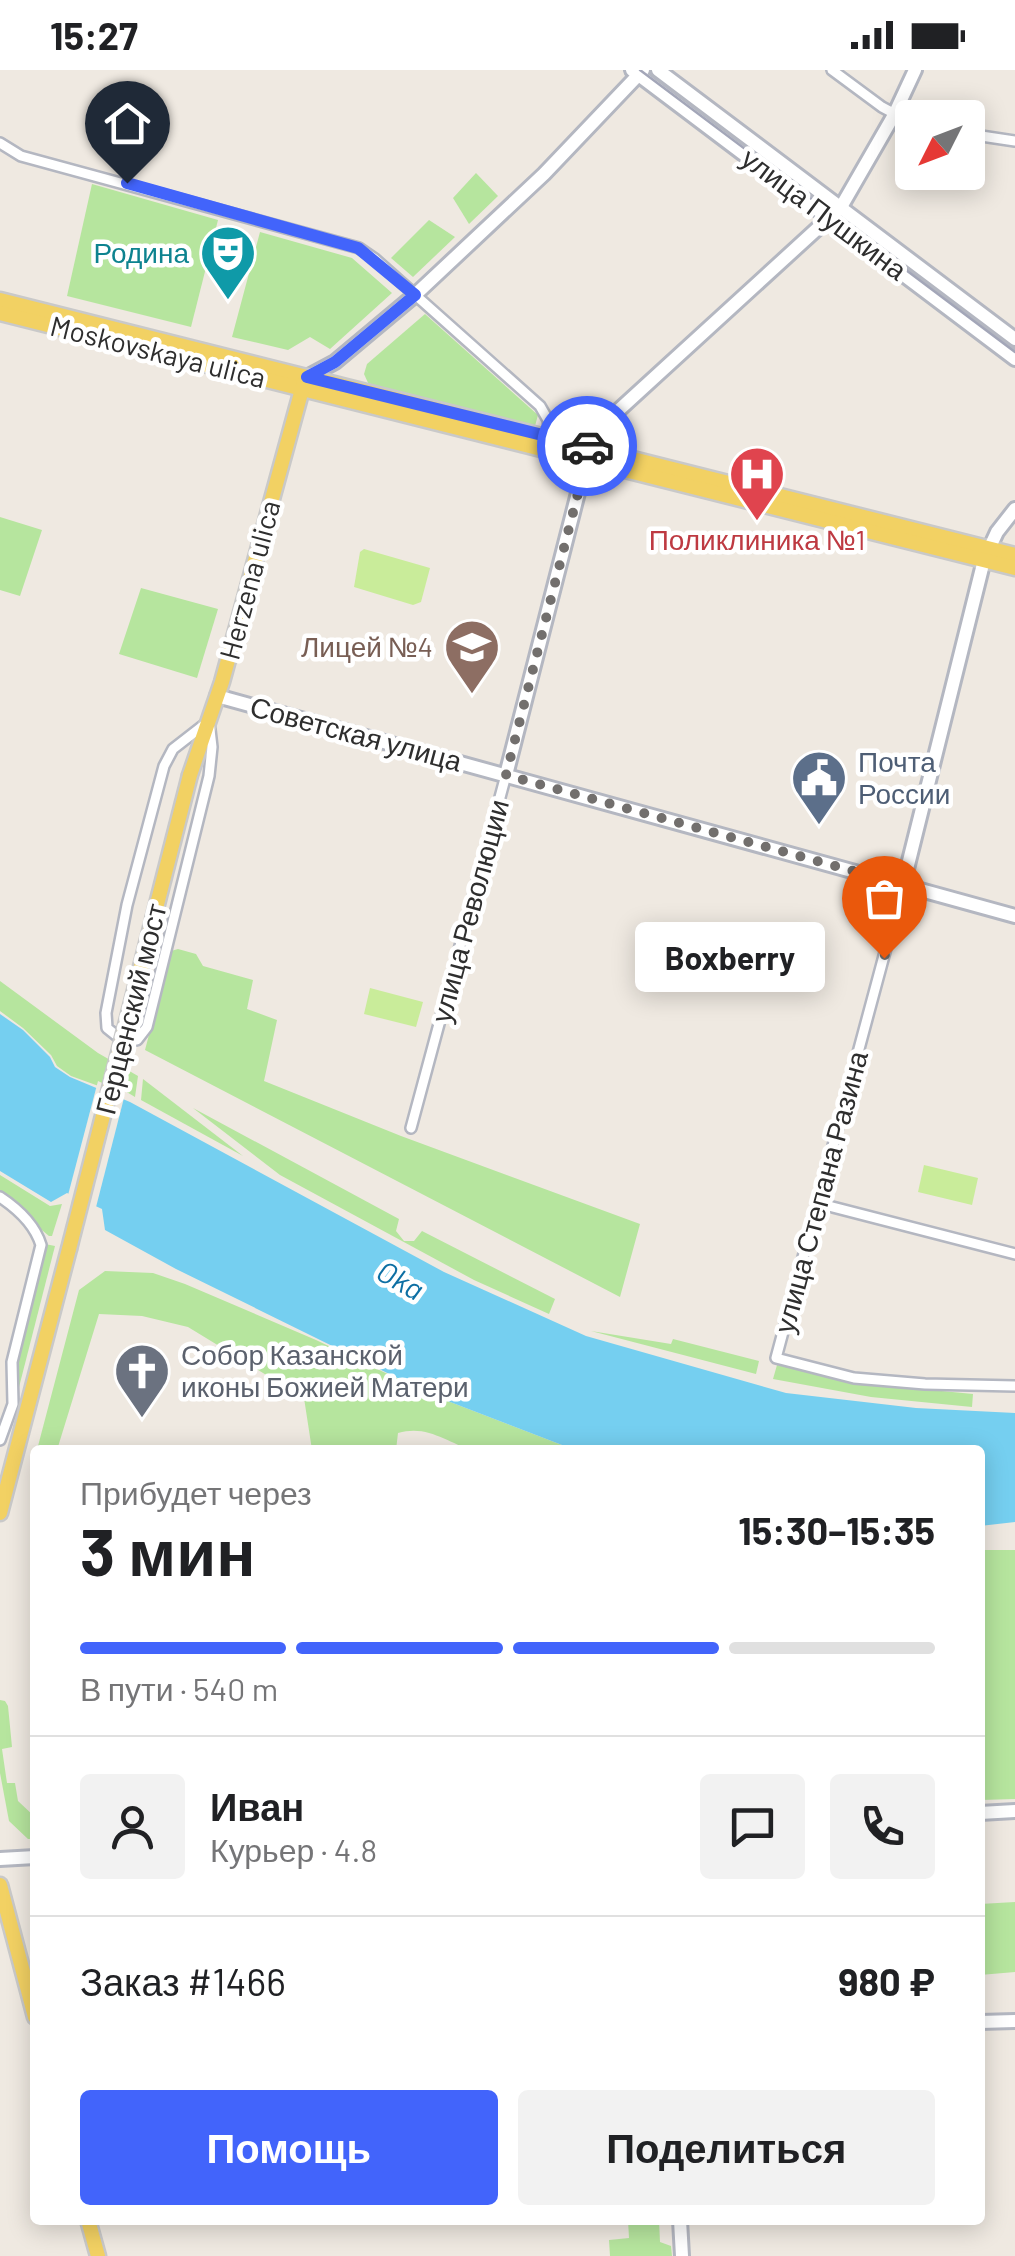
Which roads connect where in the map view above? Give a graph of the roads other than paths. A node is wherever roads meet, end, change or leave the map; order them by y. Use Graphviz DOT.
graph roads {
  1 [pos="658,70"];
  2 [pos="832,70"];
  3 [pos="915,70"];
  4 [pos="638,72"];
  5 [pos="894,115"];
  6 [pos="985,136"];
  7 [pos="1015,140"];
  8 [pos="0,143"];
  9 [pos="841,207"];
  10 [pos="830,218"];
  11 [pos="415,295"];
  12 [pos="0,300"];
  13 [pos="0,313"];
  14 [pos="1015,339"];
  15 [pos="1015,359"];
  16 [pos="304,383"];
  17 [pos="550,436"];
  18 [pos="588,454"];
  19 [pos="1015,509"];
  20 [pos="987,554"];
  21 [pos="1015,555"];
  22 [pos="1015,568"];
  23 [pos="217,696"];
  24 [pos="209,721"];
  25 [pos="165,763"];
  26 [pos="191,772"];
  27 [pos="506,775"];
  28 [pos="904,885"];
  29 [pos="1015,916"];
  30 [pos="411,1128"];
  31 [pos="0,1197"];
  32 [pos="817,1203"];
  33 [pos="1015,1254"];
  34 [pos="1015,1386"];
  35 [pos="0,1440"];
  36 [pos="0,1512"];
  37 [pos="1015,1811"];
  38 [pos="985,1813"];
  39 [pos="30,1856"];
  40 [pos="0,1859"];
  41 [pos="0,1884"];
  42 [pos="30,1998"];
  43 [pos="1015,2021"];
  44 [pos="985,2022"];
  45 [pos="89,2225"];
  46 [pos="680,2225"];
  47 [pos="98,2256"];
  48 [pos="682,2256"];
  1 -- 9 [label="street, улица Пушкина"];
  2 -- 5 [label="street"];
  3 -- 5 [label="street"];
  4 -- 10 [label="street, улица Пушкина"];
  4 -- 11 [label="street"];
  5 -- 9 [label="street"];
  6 -- 7 [label="street"];
  8 -- 11 [label="street"];
  9 -- 10 [label="street"];
  9 -- 14 [label="street, улица Пушкина"];
  10 -- 15 [label="street, улица Пушкина"];
  10 -- 18 [label="street"];
  11 -- 16 [label="street"];
  11 -- 17 [label="street"];
  12 -- 16 [label="main road, Moskovskaya ulica"];
  13 -- 16 [label="main road, Moskovskaya ulica"];
  16 -- 17 [label="main road, Moskovskaya ulica"];
  16 -- 18 [label="main road, Moskovskaya ulica"];
  16 -- 23 [label="main road, Herzena ulica"];
  17 -- 18 [label="main road, Moskovskaya ulica"];
  18 -- 20 [label="main road, Moskovskaya ulica"];
  18 -- 27 [label="street, улица Революции"];
  19 -- 20 [label="street, улица Степана Разина"];
  20 -- 21 [label="main road, Moskovskaya ulica"];
  20 -- 22 [label="main road, Moskovskaya ulica"];
  20 -- 28 [label="street, улица Степана Разина"];
  23 -- 24 [label="main road, Herzena ulica"];
  23 -- 27 [label="street, Советская улица"];
  24 -- 25 [label="street"];
  24 -- 25 [label="street"];
  24 -- 26 [label="main road, Herzena ulica"];
  25 -- 26 [label="street"];
  26 -- 36 [label="main road, Герценский мост, bridge"];
  27 -- 28 [label="street, Советская улица"];
  27 -- 30 [label="street, улица Революции"];
  28 -- 29 [label="street, Советская улица"];
  28 -- 32 [label="street, улица Степана Разина"];
  31 -- 35 [label="street"];
  32 -- 33 [label="street"];
  32 -- 34 [label="street, улица Степана Разина"];
  37 -- 38 [label="street"];
  39 -- 40 [label="street"];
  41 -- 42 [label="main road"];
  43 -- 44 [label="street"];
  45 -- 47 [label="main road"];
  46 -- 48 [label="street"];
}
